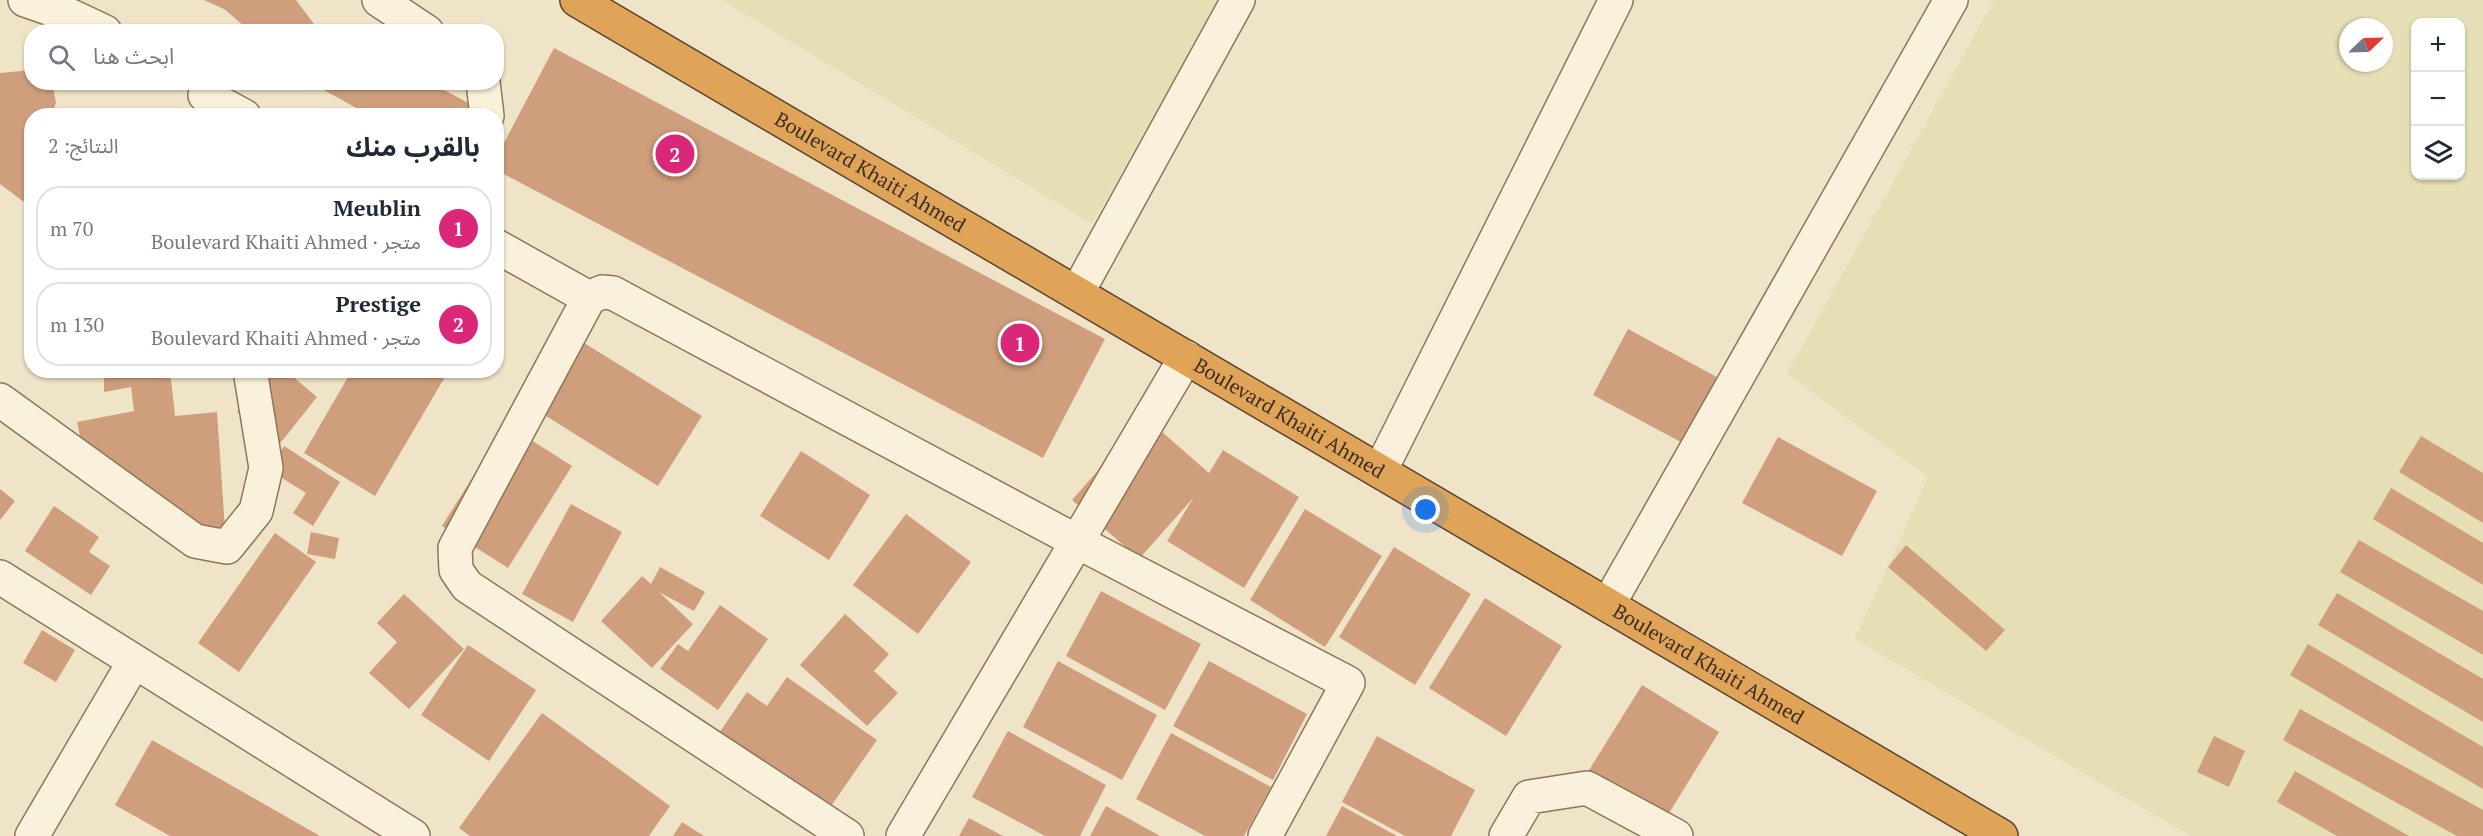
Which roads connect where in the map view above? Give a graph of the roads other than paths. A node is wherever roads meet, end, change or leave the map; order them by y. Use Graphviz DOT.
graph roads {
  1 [pos="25,0"];
  2 [pos="379,0"];
  3 [pos="577,0"];
  4 [pos="1238,0"];
  5 [pos="1616,0"];
  6 [pos="1951,0"];
  7 [pos="88,24"];
  8 [pos="415,24"];
  9 [pos="484,90"];
  10 [pos="201,98"];
  11 [pos="225,108"];
  12 [pos="486,108"];
  13 [pos="504,250"];
  14 [pos="1077,294"];
  15 [pos="589,298"];
  16 [pos="1186,357"];
  17 [pos="251,378"];
  18 [pos="0,400"];
  19 [pos="1380,471"];
  20 [pos="1076,541"];
  21 [pos="0,577"];
  22 [pos="1608,605"];
  23 [pos="134,662"];
  24 [pos="37,834"];
  25 [pos="412,836"];
  26 [pos="847,836"];
  27 [pos="903,836"];
  28 [pos="1265,836"];
  29 [pos="1506,836"];
  30 [pos="1676,836"];
  31 [pos="2001,836"];
  1 -- 7 [label="street"];
  2 -- 8 [label="street"];
  3 -- 14 [label="highway, Boulevard Khaiti Ahmed"];
  4 -- 14 [label="street"];
  5 -- 19 [label="street"];
  6 -- 22 [label="street"];
  9 -- 12 [label="street"];
  10 -- 11 [label="street"];
  13 -- 15 [label="street"];
  14 -- 16 [label="highway, Boulevard Khaiti Ahmed"];
  15 -- 20 [label="street"];
  15 -- 26 [label="street"];
  16 -- 19 [label="highway, Boulevard Khaiti Ahmed"];
  16 -- 20 [label="street"];
  17 -- 18 [label="street"];
  19 -- 22 [label="highway, Boulevard Khaiti Ahmed"];
  20 -- 27 [label="street"];
  20 -- 28 [label="street"];
  21 -- 23 [label="street"];
  22 -- 31 [label="highway, Boulevard Khaiti Ahmed"];
  23 -- 24 [label="street"];
  23 -- 25 [label="street"];
  29 -- 30 [label="street"];
}
